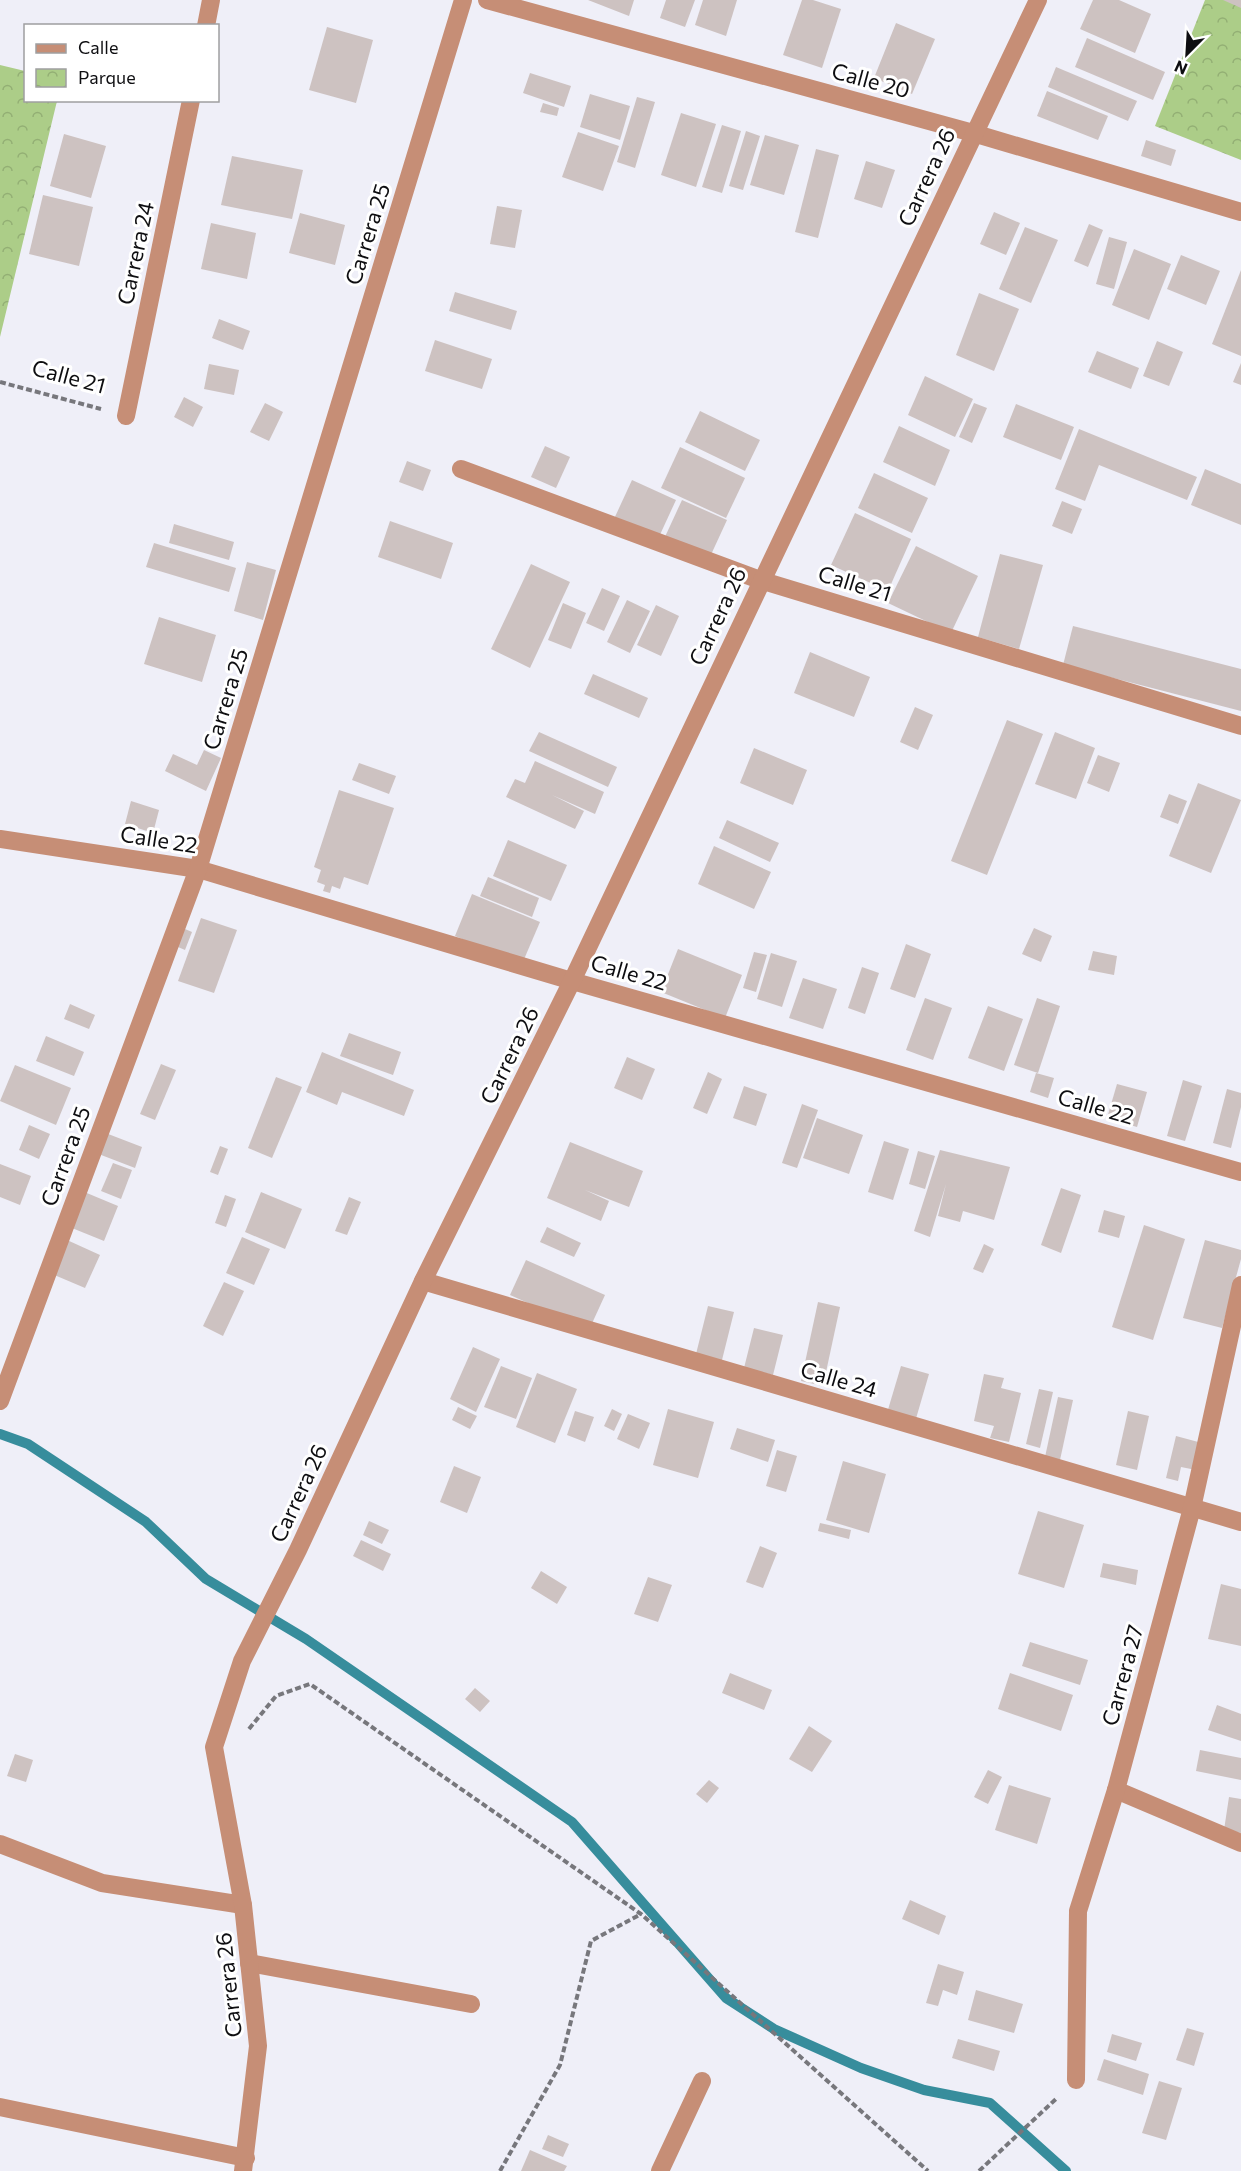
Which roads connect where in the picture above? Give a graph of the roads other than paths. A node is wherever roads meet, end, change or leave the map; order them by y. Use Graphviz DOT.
graph roads {
  1 [pos="211,0"];
  2 [pos="463,0"];
  3 [pos="487,0"];
  4 [pos="1038,0"];
  5 [pos="206,24"];
  6 [pos="191,102"];
  7 [pos="973,133"];
  8 [pos="1241,212"];
  9 [pos="126,416"];
  10 [pos="461,469"];
  11 [pos="760,580"];
  12 [pos="1241,726"];
  13 [pos="0,839"];
  14 [pos="198,869"];
  15 [pos="572,981"];
  16 [pos="1241,1172"];
  17 [pos="423,1281"];
  18 [pos="1241,1285"];
  19 [pos="0,1401"];
  20 [pos="1192,1508"];
  21 [pos="1241,1522"];
  22 [pos="1116,1790"];
  23 [pos="1241,1843"];
  24 [pos="0,1844"];
  25 [pos="243,1905"];
  26 [pos="249,1963"];
  27 [pos="471,2004"];
  28 [pos="1076,2080"];
  29 [pos="702,2081"];
  30 [pos="0,2107"];
  31 [pos="245,2164"];
  32 [pos="660,2171"];
  1 -- 5 [label="street"];
  2 -- 14 [label="street, Carrera 25"];
  3 -- 7 [label="street, Calle 20"];
  4 -- 7 [label="street, Carrera 26"];
  6 -- 9 [label="street, Carrera 24"];
  7 -- 8 [label="street, Calle 20"];
  7 -- 11 [label="street, Carrera 26"];
  10 -- 11 [label="street, Calle 21"];
  11 -- 12 [label="street, Calle 21"];
  11 -- 15 [label="street, Carrera 26"];
  13 -- 14 [label="street, Calle 22"];
  14 -- 15 [label="street, Calle 22"];
  14 -- 19 [label="street, Carrera 25"];
  15 -- 16 [label="street, Calle 22"];
  15 -- 17 [label="street, Carrera 26"];
  17 -- 20 [label="street, Calle 24"];
  17 -- 25 [label="street, Carrera 26"];
  18 -- 20 [label="street, Carrera 27"];
  20 -- 21 [label="street, Calle 24"];
  20 -- 22 [label="street, Carrera 27"];
  22 -- 23 [label="street"];
  22 -- 28 [label="street, Carrera 27"];
  24 -- 25 [label="street"];
  25 -- 26 [label="street, Carrera 26"];
  26 -- 27 [label="street"];
  26 -- 31 [label="street, Carrera 26"];
  29 -- 32 [label="street"];
  30 -- 31 [label="street"];
}
